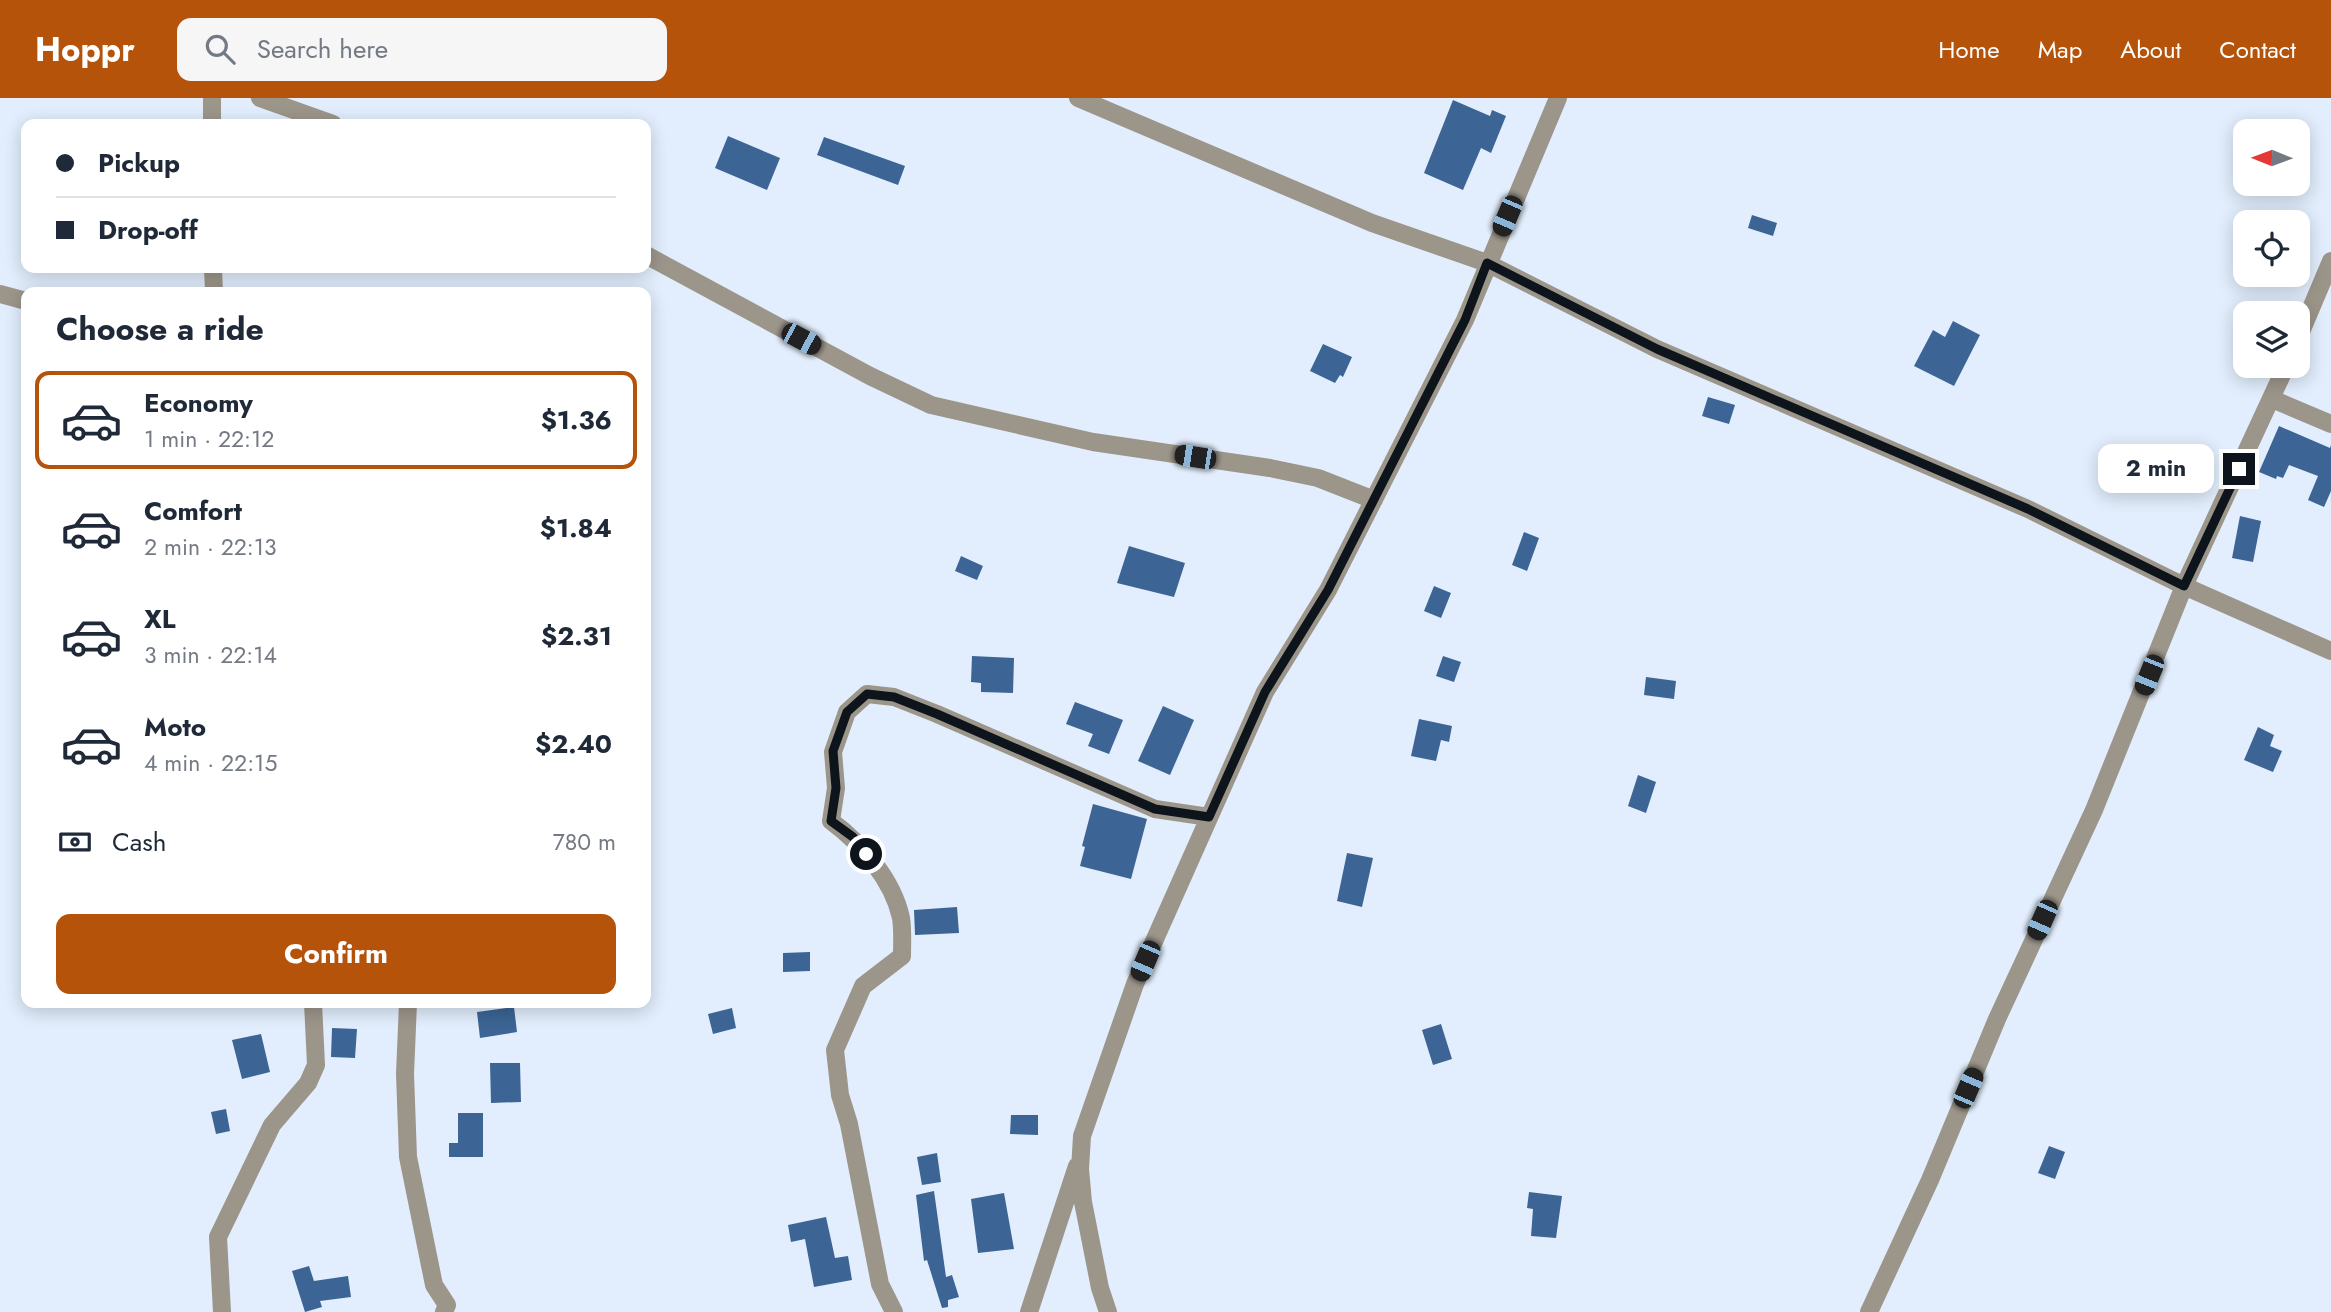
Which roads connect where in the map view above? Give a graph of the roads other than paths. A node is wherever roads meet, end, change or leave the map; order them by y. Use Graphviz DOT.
graph roads {
  1 [pos="212,98"];
  2 [pos="260,98"];
  3 [pos="1078,98"];
  4 [pos="1558,98"];
  5 [pos="212,119"];
  6 [pos="319,119"];
  7 [pos="651,257"];
  8 [pos="2331,261"];
  9 [pos="1487,263"];
  10 [pos="0,293"];
  11 [pos="21,299"];
  12 [pos="2310,311"];
  13 [pos="2281,378"];
  14 [pos="2272,399"];
  15 [pos="2331,424"];
  16 [pos="1374,500"];
  17 [pos="2184,586"];
  18 [pos="2331,651"];
  19 [pos="1209,817"];
  20 [pos="313,1008"];
  21 [pos="408,1008"];
  22 [pos="1080,1153"];
  23 [pos="222,1312"];
  24 [pos="444,1312"];
  25 [pos="894,1312"];
  26 [pos="1029,1312"];
  27 [pos="1108,1312"];
  28 [pos="1869,1312"];
  1 -- 5 [label="street"];
  2 -- 6 [label="street"];
  3 -- 9 [label="street"];
  4 -- 9 [label="street"];
  7 -- 16 [label="street"];
  8 -- 12 [label="street"];
  9 -- 16 [label="street"];
  9 -- 17 [label="street"];
  10 -- 11 [label="street"];
  13 -- 14 [label="street"];
  14 -- 15 [label="street"];
  14 -- 17 [label="street"];
  16 -- 19 [label="street"];
  17 -- 18 [label="street"];
  17 -- 28 [label="street"];
  19 -- 22 [label="street"];
  19 -- 25 [label="street"];
  20 -- 23 [label="street"];
  21 -- 24 [label="street"];
  22 -- 26 [label="street"];
  22 -- 27 [label="street"];
}
